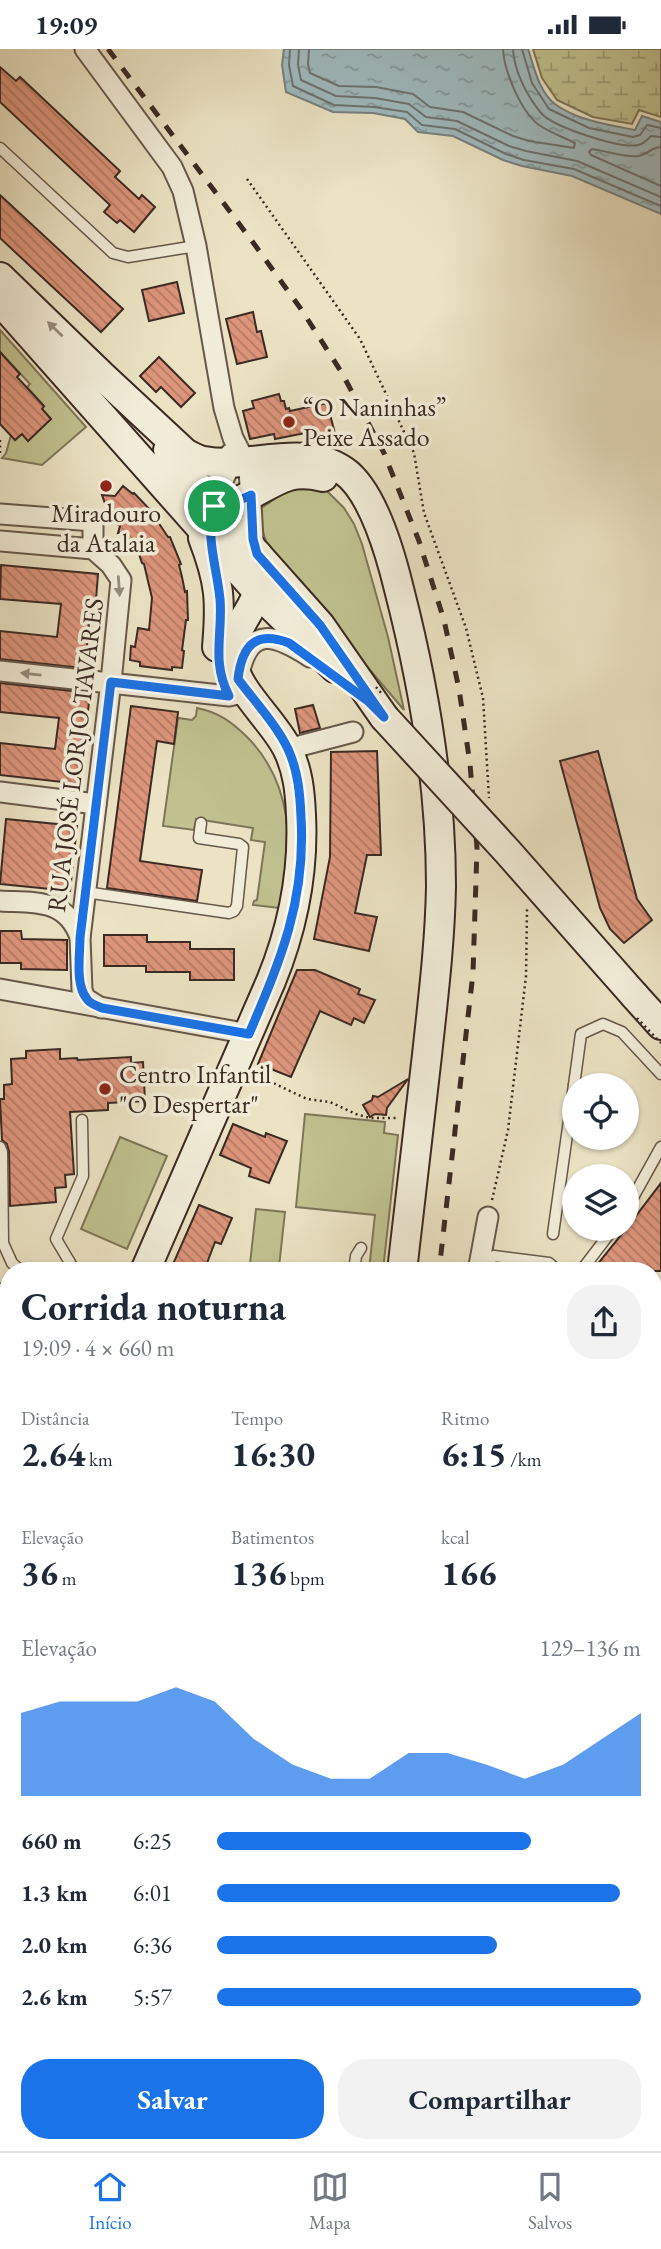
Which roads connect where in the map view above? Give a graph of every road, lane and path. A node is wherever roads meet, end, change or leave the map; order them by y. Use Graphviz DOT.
graph roads {
  1 [pos="85,49"];
  2 [pos="0,148"];
  3 [pos="196,246"];
  4 [pos="0,277"];
  5 [pos="0,301"];
  6 [pos="38,344"];
  7 [pos="85,360"];
  8 [pos="0,440"];
  9 [pos="0,453"];
  10 [pos="235,480"];
  11 [pos="180,504"];
  12 [pos="0,514"];
  13 [pos="0,541"];
  14 [pos="212,541"];
  15 [pos="93,549"];
  16 [pos="257,554"];
  17 [pos="214,569"];
  18 [pos="259,592"];
  19 [pos="410,631"];
  20 [pos="217,647"];
  21 [pos="351,670"];
  22 [pos="0,671"];
  23 [pos="111,682"];
  24 [pos="238,689"];
  25 [pos="376,709"];
  26 [pos="353,731"];
  27 [pos="288,749"];
  28 [pos="0,792"];
  29 [pos="96,804"];
  30 [pos="201,823"];
  31 [pos="302,835"];
  32 [pos="85,892"];
  33 [pos="0,901"];
  34 [pos="48,904"];
  35 [pos="80,938"];
  36 [pos="80,979"];
  37 [pos="0,989"];
  38 [pos="51,998"];
  39 [pos="102,1008"];
  40 [pos="661,1025"];
  41 [pos="249,1034"];
  42 [pos="236,1066"];
  43 [pos="576,1073"];
  44 [pos="661,1074"];
  45 [pos="397,1119"];
  46 [pos="82,1120"];
  47 [pos="0,1147"];
  48 [pos="661,1147"];
  49 [pos="565,1150"];
  50 [pos="639,1187"];
  51 [pos="2,1210"];
  52 [pos="488,1217"];
  53 [pos="553,1234"];
  54 [pos="605,1241"];
  55 [pos="360,1248"];
  56 [pos="12,1262"];
  57 [pos="70,1262"];
  58 [pos="149,1262"];
  59 [pos="355,1262"];
  60 [pos="403,1262"];
  61 [pos="480,1262"];
  62 [pos="489,1262"];
  63 [pos="541,1262"];
  64 [pos="588,1262"];
  1 -- 3 [label="street"];
  2 -- 3 [label="lane"];
  3 -- 10 [label="street"];
  7 -- 4 [label="street, one-way"];
  5 -- 6 [label="street"];
  6 -- 10 [label="street"];
  6 -- 11 [label="street"];
  7 -- 10 [label="street"];
  7 -- 10 [label="street"];
  8 -- 9 [label="path"];
  10 -- 14 [label="street"];
  10 -- 16 [label="street"];
  10 -- 16 [label="street"];
  10 -- 19 [label="street"];
  10 -- 19 [label="street"];
  11 -- 14 [label="street"];
  11 -- 17 [label="street"];
  12 -- 15 [label="street"];
  13 -- 15 [label="street"];
  14 -- 17 [label="street"];
  14 -- 18 [label="street"];
  15 -- 23 [label="street, RUA JOSÉ LORJO TAVARES, one-way"];
  16 -- 18 [label="street"];
  16 -- 21 [label="street"];
  17 -- 20 [label="street"];
  18 -- 20 [label="street"];
  18 -- 21 [label="street"];
  18 -- 24 [label="street"];
  18 -- 25 [label="street"];
  19 -- 60 [label="street"];
  20 -- 24 [label="street"];
  21 -- 25 [label="street"];
  23 -- 22 [label="street, one-way"];
  23 -- 24 [label="street"];
  23 -- 29 [label="street, RUA JOSÉ LORJO TAVARES"];
  24 -- 25 [label="street"];
  24 -- 27 [label="street"];
  24 -- 31 [label="street"];
  25 -- 40 [label="street, bridge"];
  26 -- 27 [label="street"];
  27 -- 31 [label="street"];
  28 -- 29 [label="street"];
  29 -- 32 [label="street, RUA JOSÉ LORJO TAVARES"];
  30 -- 32 [label="lane"];
  31 -- 41 [label="street"];
  32 -- 34 [label="street"];
  32 -- 35 [label="street, RUA JOSÉ LORJO TAVARES"];
  33 -- 34 [label="street, RUA JOSÉ LORJO TAVARES"];
  34 -- 35 [label="street, RUA JOSÉ LORJO TAVARES"];
  35 -- 36 [label="street, RUA JOSÉ LORJO TAVARES"];
  36 -- 38 [label="street"];
  36 -- 39 [label="street"];
  37 -- 38 [label="street"];
  38 -- 39 [label="street"];
  39 -- 41 [label="street"];
  41 -- 42 [label="street"];
  42 -- 45 [label="path"];
  42 -- 58 [label="street"];
  43 -- 44 [label="lane"];
  46 -- 57 [label="lane"];
  47 -- 51 [label="lane"];
  48 -- 50 [label="lane"];
  49 -- 53 [label="lane"];
  51 -- 56 [label="lane"];
  52 -- 61 [label="street"];
  54 -- 64 [label="lane"];
  55 -- 59 [label="lane"];
  62 -- 63 [label="lane"];
}
